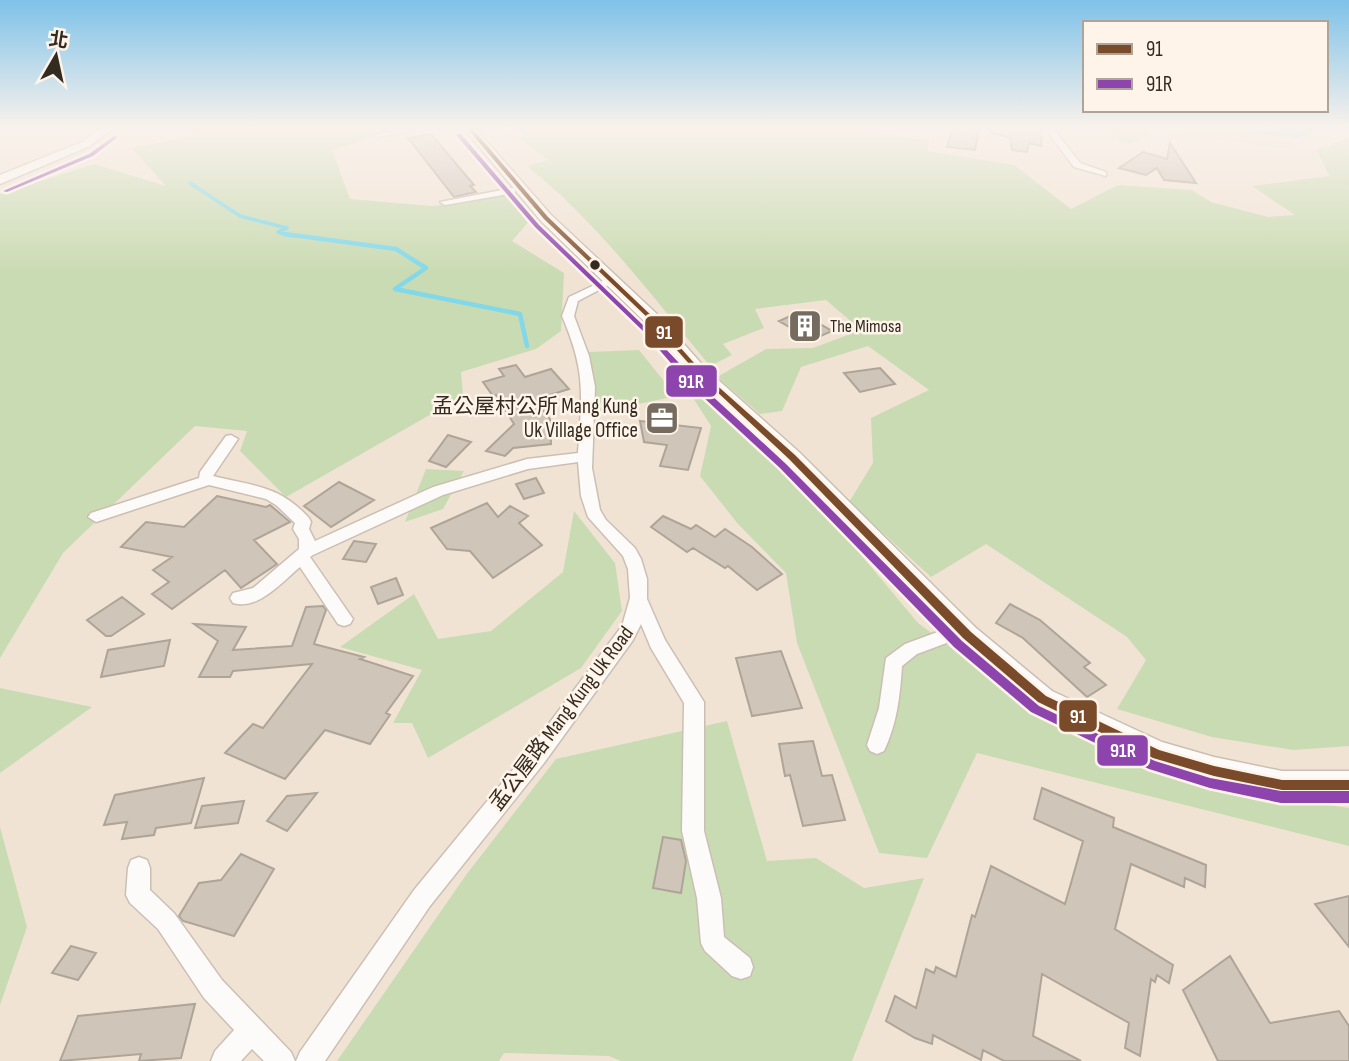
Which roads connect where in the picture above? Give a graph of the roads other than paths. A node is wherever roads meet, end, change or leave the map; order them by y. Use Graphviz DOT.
graph roads {
  1 [pos="512,177"];
  2 [pos="512,191"];
  3 [pos="459,199"];
  4 [pos="445,202"];
  5 [pos="483,205"];
  6 [pos="613,280"];
  7 [pos="231,439"];
  8 [pos="583,457"];
  9 [pos="208,480"];
  10 [pos="96,517"];
  11 [pos="304,553"];
  12 [pos="239,598"];
  13 [pos="641,603"];
  14 [pos="344,619"];
  15 [pos="962,630"];
  16 [pos="877,745"];
  17 [pos="1349,785"];
  18 [pos="139,868"];
  19 [pos="741,967"];
  20 [pos="251,1031"];
  21 [pos="223,1060"];
  22 [pos="282,1061"];
  23 [pos="309,1061"];
  1 -- 6 [label="main road"];
  2 -- 3 [label="street"];
  3 -- 4 [label="street"];
  3 -- 5 [label="street"];
  6 -- 8 [label="street, 孟公屋路 Mang Kung Uk Road"];
  6 -- 15 [label="main road"];
  7 -- 9 [label="street"];
  8 -- 11 [label="street"];
  8 -- 13 [label="street, 孟公屋路 Mang Kung Uk Road"];
  9 -- 10 [label="street"];
  9 -- 11 [label="street"];
  11 -- 12 [label="street"];
  11 -- 14 [label="street"];
  13 -- 19 [label="street"];
  13 -- 23 [label="street, 孟公屋路 Mang Kung Uk Road"];
  15 -- 16 [label="street"];
  15 -- 17 [label="main road"];
  18 -- 20 [label="street"];
  20 -- 21 [label="street"];
  20 -- 22 [label="street"];
}
